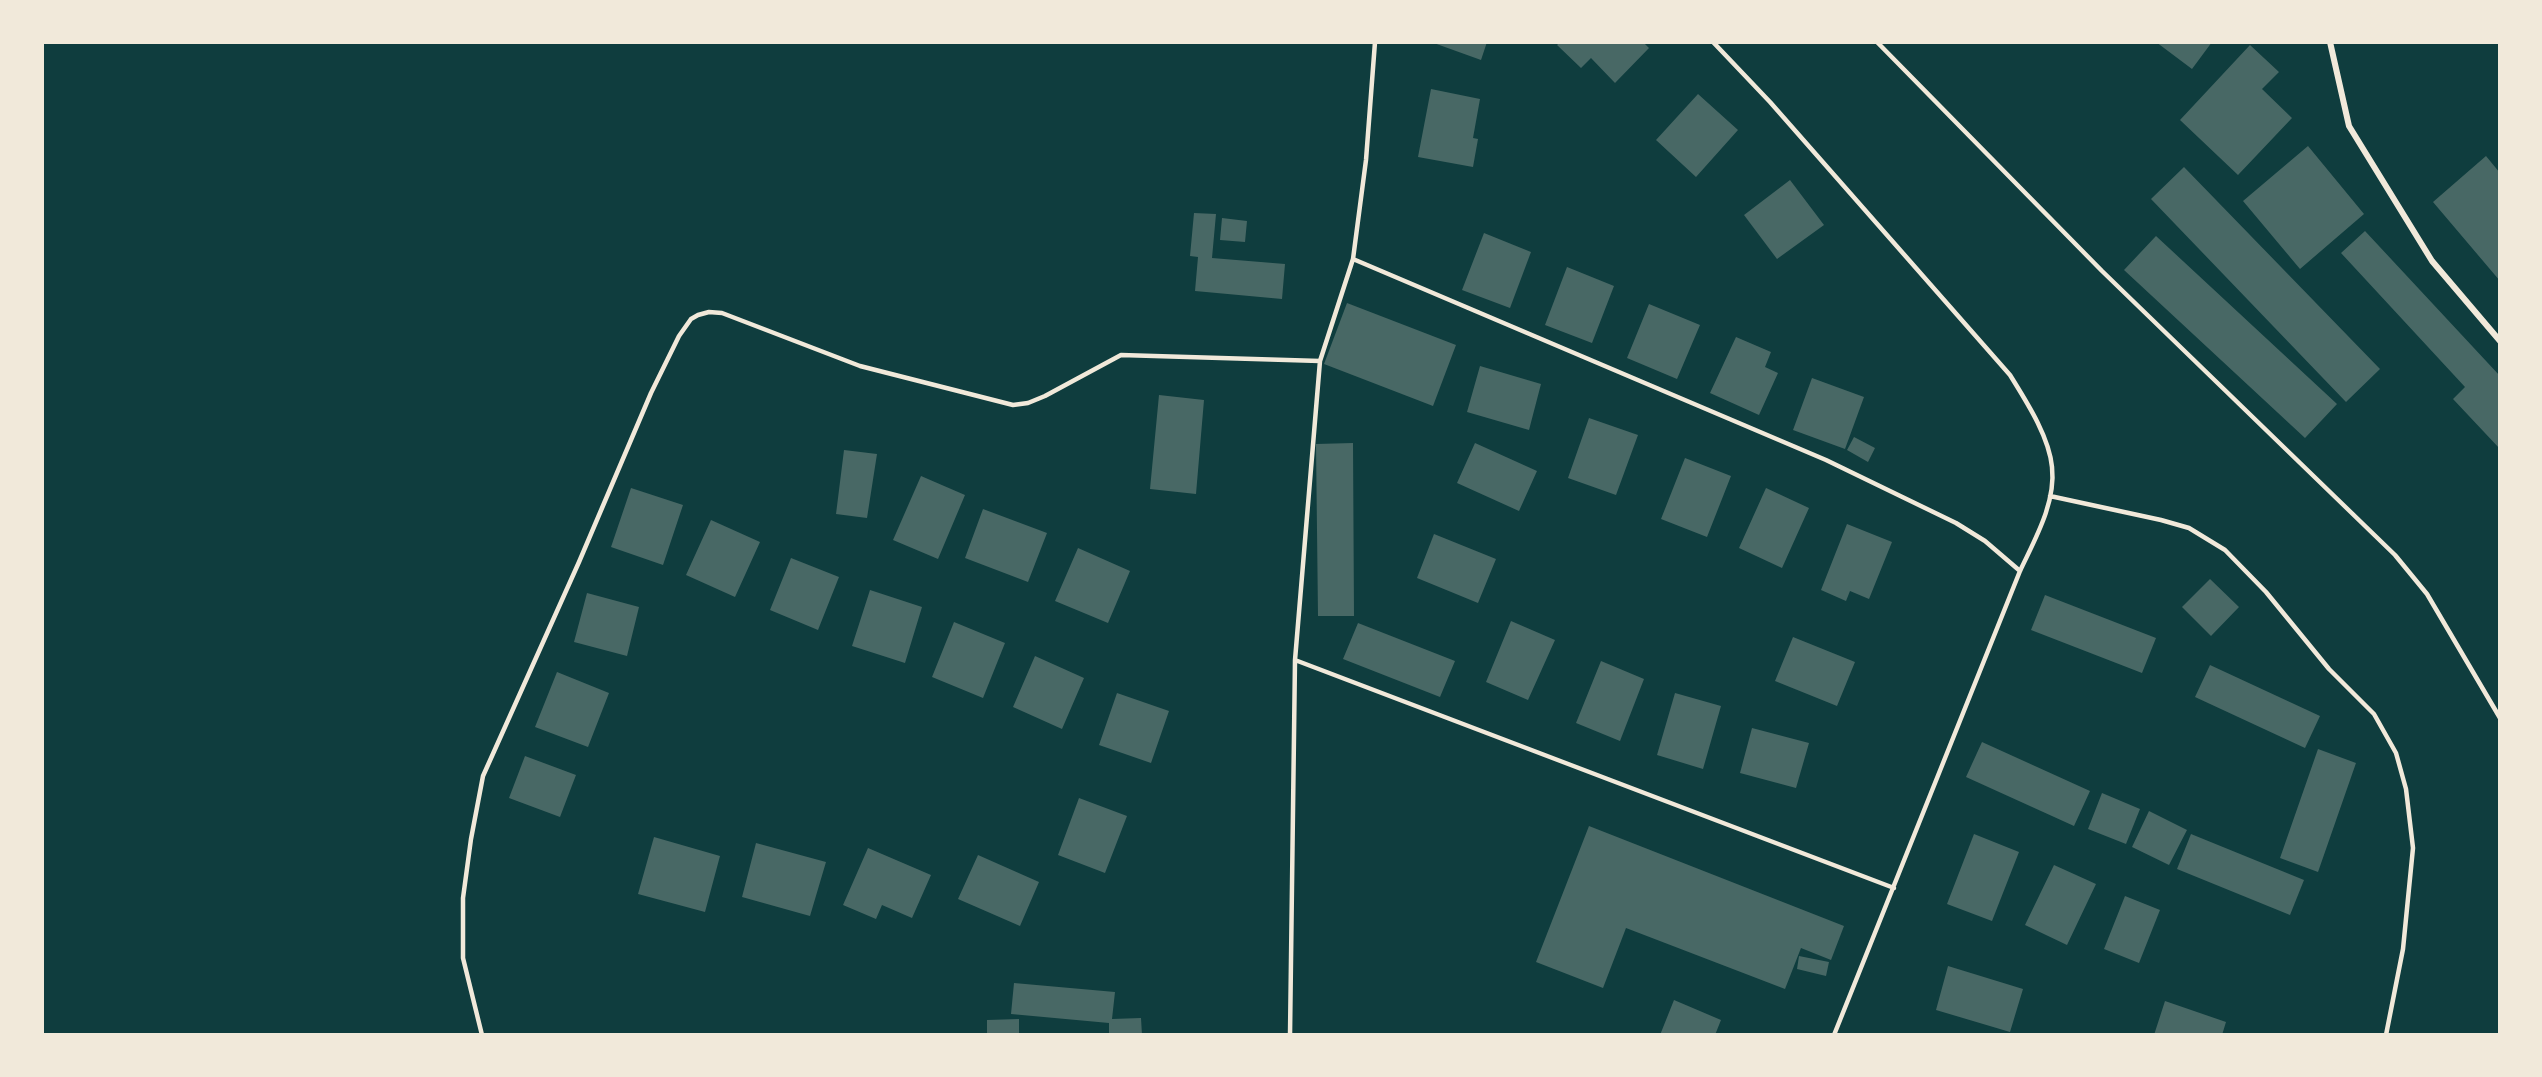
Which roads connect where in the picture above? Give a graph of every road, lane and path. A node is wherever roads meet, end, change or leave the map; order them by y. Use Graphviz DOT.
graph roads {
  1 [pos="1375,42"];
  2 [pos="1713,42"];
  3 [pos="1877,42"];
  4 [pos="2330,42"];
  5 [pos="1353,260"];
  6 [pos="2500,342"];
  7 [pos="1320,362"];
  8 [pos="2050,496"];
  9 [pos="2020,571"];
  10 [pos="1295,660"];
  11 [pos="2500,718"];
  12 [pos="1894,888"];
  13 [pos="482,1035"];
  14 [pos="1290,1035"];
  15 [pos="1834,1035"];
  16 [pos="2386,1035"];
  1 -- 5 [label="lane"];
  2 -- 8 [label="lane"];
  3 -- 11 [label="lane"];
  4 -- 6 [label="street"];
  5 -- 7 [label="lane"];
  5 -- 9 [label="lane"];
  7 -- 10 [label="lane"];
  7 -- 13 [label="lane"];
  8 -- 9 [label="lane"];
  8 -- 16 [label="lane"];
  9 -- 12 [label="lane"];
  10 -- 12 [label="lane"];
  10 -- 14 [label="lane"];
  12 -- 15 [label="lane"];
}
